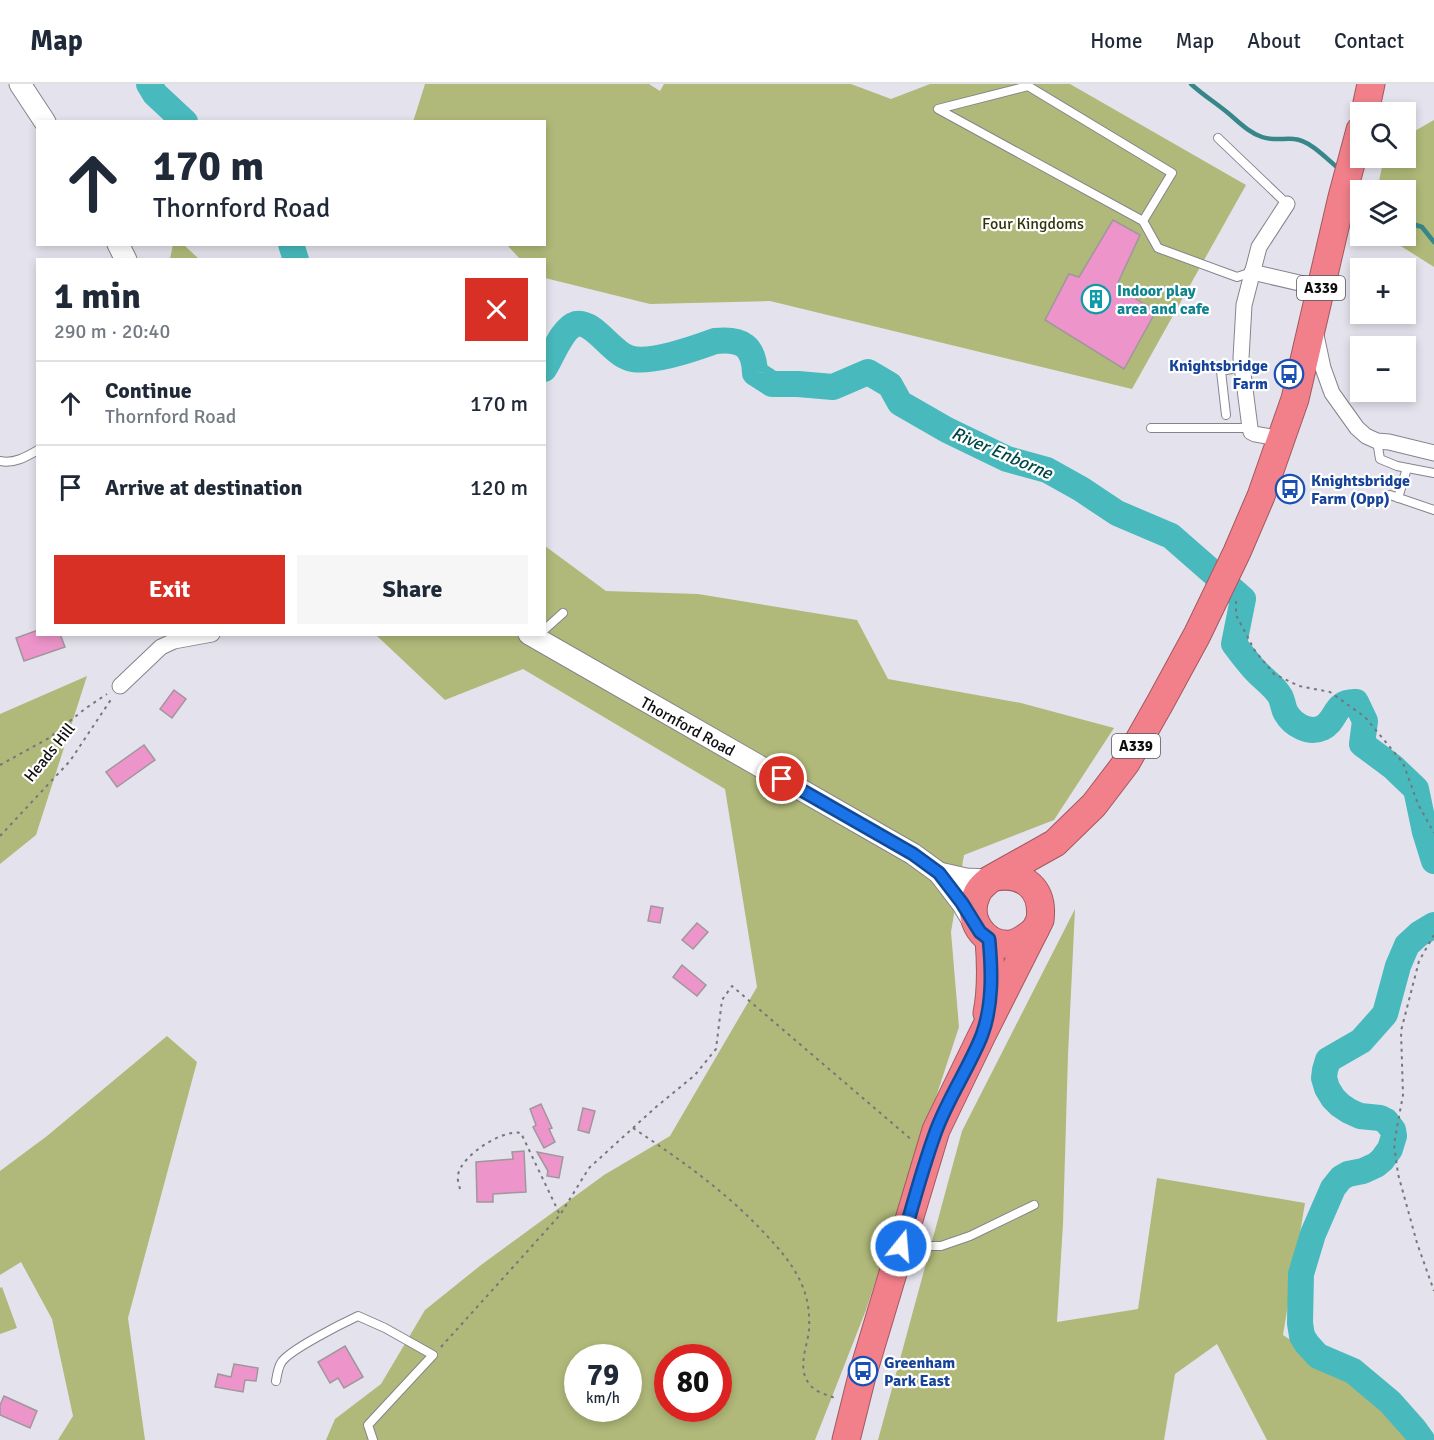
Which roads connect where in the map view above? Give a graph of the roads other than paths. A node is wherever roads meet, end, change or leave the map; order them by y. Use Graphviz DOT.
graph roads {
  1 [pos="21,84"];
  2 [pos="1371,84"];
  3 [pos="1367,102"];
  4 [pos="44,120"];
  5 [pos="1218,138"];
  6 [pos="1350,168"];
  7 [pos="1287,204"];
  8 [pos="1143,221"];
  9 [pos="1252,272"];
  10 [pos="1321,288"];
  11 [pos="1313,322"];
  12 [pos="1242,367"];
  13 [pos="1301,378"];
  14 [pos="1332,393"];
  15 [pos="1226,416"];
  16 [pos="1151,428"];
  17 [pos="1252,436"];
  18 [pos="1282,439"];
  19 [pos="1377,441"];
  20 [pos="36,451"];
  21 [pos="1434,453"];
  22 [pos="0,461"];
  23 [pos="1407,468"];
  24 [pos="1434,473"];
  25 [pos="1434,510"];
  26 [pos="563,614"];
  27 [pos="546,627"];
  28 [pos="201,636"];
  29 [pos="540,636"];
  30 [pos="120,686"];
  31 [pos="1055,843"];
  32 [pos="939,873"];
  33 [pos="992,879"];
  34 [pos="1039,897"];
  35 [pos="1035,930"];
  36 [pos="983,933"];
  37 [pos="982,1035"];
  38 [pos="1034,1204"];
  39 [pos="901,1246"];
  40 [pos="276,1381"];
  41 [pos="848,1439"];
  42 [pos="373,1440"];
  1 -- 4 [label="street"];
  2 -- 3 [label="highway"];
  5 -- 7 [label="lane"];
  6 -- 10 [label="highway, A339"];
  7 -- 9 [label="street"];
  8 -- 8 [label="lane"];
  8 -- 9 [label="lane"];
  9 -- 10 [label="street"];
  9 -- 12 [label="street"];
  10 -- 11 [label="highway, A339"];
  11 -- 13 [label="highway, A339"];
  11 -- 14 [label="street"];
  12 -- 15 [label="lane"];
  12 -- 17 [label="street"];
  13 -- 14 [label="street"];
  13 -- 18 [label="highway, A339"];
  14 -- 19 [label="street"];
  16 -- 17 [label="lane"];
  17 -- 18 [label="street"];
  18 -- 31 [label="highway, A339"];
  19 -- 21 [label="street"];
  19 -- 23 [label="lane"];
  20 -- 22 [label="lane"];
  23 -- 24 [label="lane"];
  23 -- 25 [label="lane"];
  26 -- 27 [label="lane"];
  28 -- 30 [label="street"];
  29 -- 32 [label="street, Thornford Road"];
  31 -- 33 [label="highway, A339"];
  31 -- 34 [label="highway, A339"];
  32 -- 33 [label="street, Thornford Road"];
  32 -- 36 [label="street, Thornford Road"];
  33 -- 34 [label="highway"];
  33 -- 36 [label="highway"];
  34 -- 35 [label="highway"];
  35 -- 36 [label="highway"];
  35 -- 37 [label="highway"];
  36 -- 37 [label="highway"];
  37 -- 39 [label="highway"];
  38 -- 39 [label="lane"];
  39 -- 41 [label="highway"];
  40 -- 42 [label="lane"];
}
